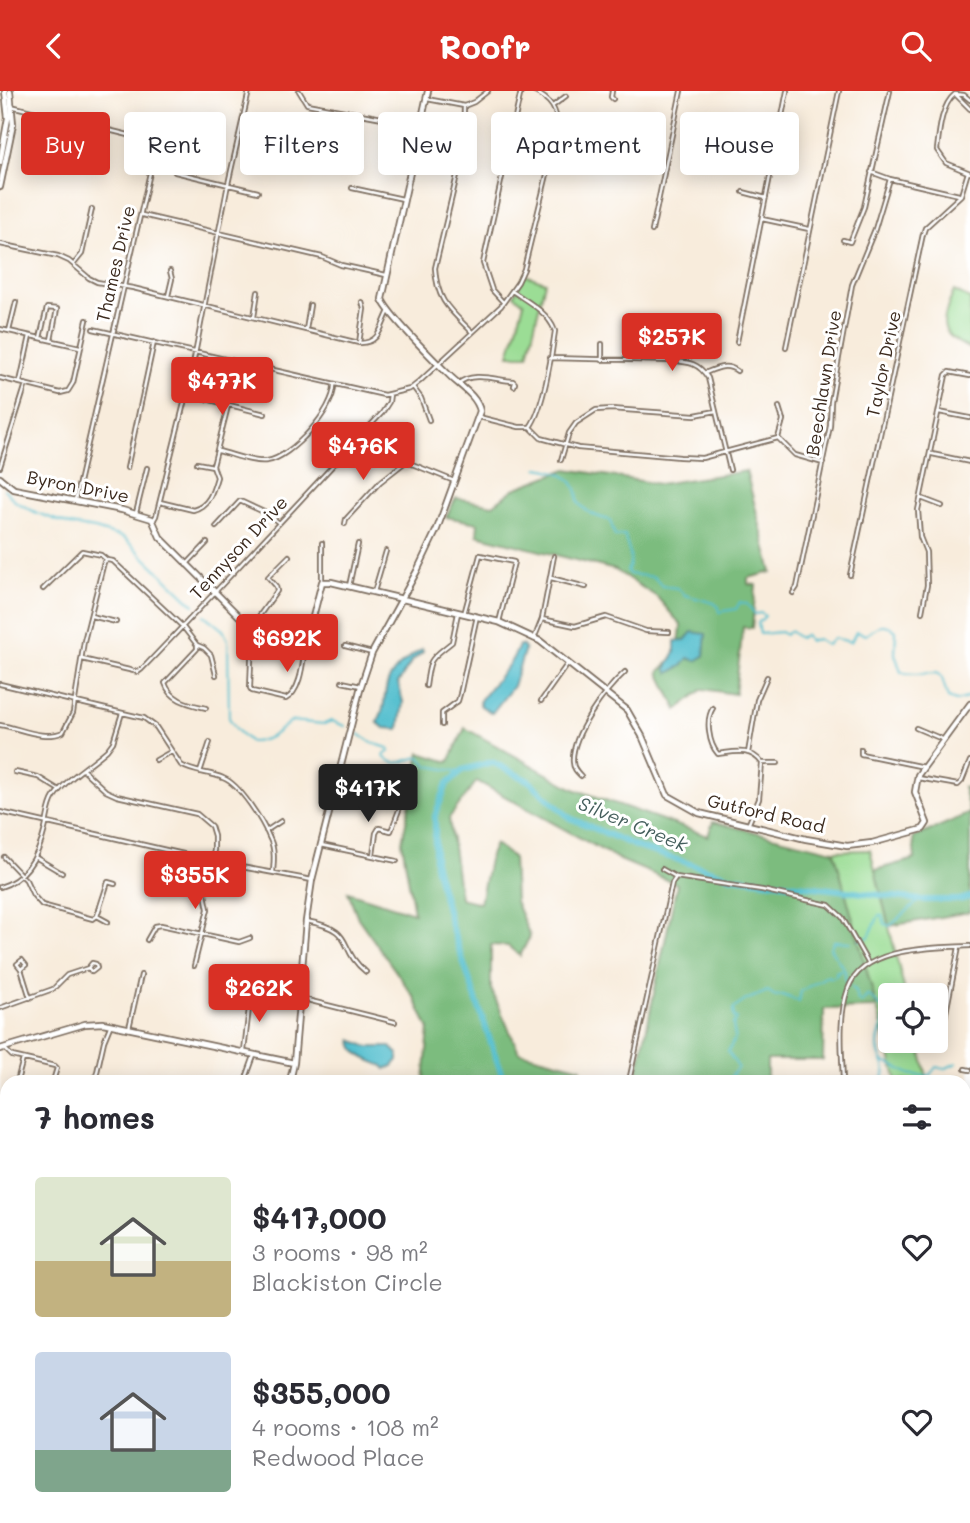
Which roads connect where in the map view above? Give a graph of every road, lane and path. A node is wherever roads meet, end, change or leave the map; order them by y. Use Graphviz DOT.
graph roads {
  1 [pos="7,91"];
  2 [pos="249,91"];
  3 [pos="299,91"];
  4 [pos="428,91"];
  5 [pos="488,91"];
  6 [pos="521,91"];
  7 [pos="533,91"];
  8 [pos="612,91"];
  9 [pos="681,91"];
  10 [pos="787,91"];
  11 [pos="839,91"];
  12 [pos="890,91"];
  13 [pos="482,93"];
  14 [pos="955,94"];
  15 [pos="566,96"];
  16 [pos="426,99"];
  17 [pos="613,99"];
  18 [pos="970,100"];
  19 [pos="554,105"];
  20 [pos="10,106"];
  21 [pos="464,106"];
  22 [pos="970,109"];
  23 [pos="424,112"];
  24 [pos="378,117"];
  25 [pos="0,162"];
  26 [pos="871,172"];
  27 [pos="969,172"];
  28 [pos="188,175"];
  29 [pos="410,175"];
  30 [pos="890,179"];
  31 [pos="228,184"];
  32 [pos="0,187"];
  33 [pos="352,188"];
  34 [pos="258,192"];
  35 [pos="743,192"];
  36 [pos="961,195"];
  37 [pos="766,198"];
  38 [pos="404,199"];
  39 [pos="92,209"];
  40 [pos="141,215"];
  41 [pos="762,219"];
  42 [pos="809,229"];
  43 [pos="652,231"];
  44 [pos="218,234"];
  45 [pos="843,240"];
  46 [pos="0,244"];
  47 [pos="74,264"];
  48 [pos="170,271"];
  49 [pos="386,275"];
  50 [pos="124,286"];
  51 [pos="512,291"];
  52 [pos="258,292"];
  53 [pos="168,296"];
  54 [pos="16,302"];
  55 [pos="362,302"];
  56 [pos="503,302"];
  57 [pos="204,305"];
  58 [pos="310,305"];
  59 [pos="389,311"];
  60 [pos="254,317"];
  61 [pos="88,320"];
  62 [pos="0,329"];
  63 [pos="93,329"];
  64 [pos="306,330"];
  65 [pos="9,331"];
  66 [pos="472,332"];
  67 [pos="113,333"];
  68 [pos="30,336"];
  69 [pos="40,338"];
  70 [pos="51,340"];
  71 [pos="154,342"];
  72 [pos="737,342"];
  73 [pos="359,343"];
  74 [pos="603,344"];
  75 [pos="80,347"];
  76 [pos="786,347"];
  77 [pos="195,352"];
  78 [pos="550,358"];
  79 [pos="602,360"];
  80 [pos="438,364"];
  81 [pos="737,371"];
  82 [pos="705,373"];
  83 [pos="970,376"];
  84 [pos="0,378"];
  85 [pos="19,383"];
  86 [pos="26,384"];
  87 [pos="458,384"];
  88 [pos="334,385"];
  89 [pos="514,386"];
  90 [pos="413,387"];
  91 [pos="186,394"];
  92 [pos="390,394"];
  93 [pos="228,406"];
  94 [pos="779,407"];
  95 [pos="716,411"];
  96 [pos="939,412"];
  97 [pos="265,414"];
  98 [pos="479,417"];
  99 [pos="970,418"];
  100 [pos="429,420"];
  101 [pos="372,424"];
  102 [pos="530,427"];
  103 [pos="778,437"];
  104 [pos="0,441"];
  105 [pos="7,443"];
  106 [pos="567,445"];
  107 [pos="218,451"];
  108 [pos="726,452"];
  109 [pos="930,453"];
  110 [pos="408,460"];
  111 [pos="561,460"];
  112 [pos="970,462"];
  113 [pos="197,463"];
  114 [pos="823,463"];
  115 [pos="213,466"];
  116 [pos="0,467"];
  117 [pos="127,468"];
  118 [pos="147,468"];
  119 [pos="730,470"];
  120 [pos="0,478"];
  121 [pos="455,482"];
  122 [pos="921,498"];
  123 [pos="75,500"];
  124 [pos="160,502"];
  125 [pos="942,506"];
  126 [pos="136,513"];
  127 [pos="153,520"];
  128 [pos="279,523"];
  129 [pos="345,524"];
  130 [pos="216,527"];
  131 [pos="207,543"];
  132 [pos="322,543"];
  133 [pos="358,544"];
  134 [pos="386,551"];
  135 [pos="289,556"];
  136 [pos="554,556"];
  137 [pos="107,560"];
  138 [pos="186,565"];
  139 [pos="850,575"];
  140 [pos="551,577"];
  141 [pos="322,582"];
  142 [pos="349,586"];
  143 [pos="586,587"];
  144 [pos="43,589"];
  145 [pos="374,592"];
  146 [pos="214,593"];
  147 [pos="793,593"];
  148 [pos="402,599"];
  149 [pos="462,613"];
  150 [pos="922,613"];
  151 [pos="90,616"];
  152 [pos="477,616"];
  153 [pos="542,619"];
  154 [pos="116,622"];
  155 [pos="499,622"];
  156 [pos="183,627"];
  157 [pos="254,627"];
  158 [pos="669,632"];
  159 [pos="534,639"];
  160 [pos="307,641"];
  161 [pos="197,645"];
  162 [pos="345,646"];
  163 [pos="372,653"];
  164 [pos="82,659"];
  165 [pos="568,663"];
  166 [pos="625,672"];
  167 [pos="216,675"];
  168 [pos="767,677"];
  169 [pos="342,682"];
  170 [pos="0,684"];
  171 [pos="361,686"];
  172 [pos="426,686"];
  173 [pos="607,692"];
  174 [pos="75,701"];
  175 [pos="541,701"];
  176 [pos="970,704"];
  177 [pos="206,708"];
  178 [pos="713,708"];
  179 [pos="122,713"];
  180 [pos="0,725"];
  181 [pos="442,725"];
  182 [pos="916,728"];
  183 [pos="946,740"];
  184 [pos="210,742"];
  185 [pos="861,749"];
  186 [pos="172,751"];
  187 [pos="748,753"];
  188 [pos="156,759"];
  189 [pos="970,761"];
  190 [pos="762,763"];
  191 [pos="778,763"];
  192 [pos="925,767"];
  193 [pos="83,770"];
  194 [pos="15,772"];
  195 [pos="200,772"];
  196 [pos="581,776"];
  197 [pos="918,778"];
  198 [pos="60,790"];
  199 [pos="399,810"];
  200 [pos="0,812"];
  201 [pos="281,821"];
  202 [pos="46,823"];
  203 [pos="749,824"];
  204 [pos="266,831"];
  205 [pos="321,845"];
  206 [pos="373,855"];
  207 [pos="4,857"];
  208 [pos="35,857"];
  209 [pos="211,861"];
  210 [pos="397,861"];
  211 [pos="662,869"];
  212 [pos="273,872"];
  213 [pos="62,873"];
  214 [pos="20,874"];
  215 [pos="676,877"];
  216 [pos="312,880"];
  217 [pos="115,884"];
  218 [pos="0,887"];
  219 [pos="97,916"];
  220 [pos="306,921"];
  221 [pos="108,922"];
  222 [pos="201,935"];
  223 [pos="250,939"];
  224 [pos="147,940"];
  225 [pos="970,946"];
  226 [pos="959,947"];
  227 [pos="868,963"];
  228 [pos="194,966"];
  229 [pos="88,968"];
  230 [pos="21,969"];
  231 [pos="366,972"];
  232 [pos="141,975"];
  233 [pos="223,985"];
  234 [pos="30,998"];
  235 [pos="299,998"];
  236 [pos="948,1003"];
  237 [pos="0,1008"];
  238 [pos="395,1022"];
  239 [pos="111,1024"];
  240 [pos="129,1028"];
  241 [pos="2,1049"];
  242 [pos="243,1053"];
  243 [pos="254,1055"];
  244 [pos="23,1059"];
  245 [pos="294,1063"];
  246 [pos="19,1075"];
  247 [pos="55,1075"];
  248 [pos="96,1075"];
  249 [pos="247,1075"];
  250 [pos="291,1075"];
  251 [pos="630,1075"];
  252 [pos="843,1075"];
  1 -- 20 [label="main road"];
  2 -- 31 [label="street"];
  3 -- 24 [label="street"];
  4 -- 16 [label="main road"];
  5 -- 13 [label="street"];
  6 -- 56 [label="street"];
  7 -- 19 [label="street"];
  8 -- 17 [label="street"];
  9 -- 43 [label="street"];
  10 -- 37 [label="street"];
  11 -- 42 [label="street"];
  12 -- 26 [label="street"];
  13 -- 21 [label="street"];
  14 -- 18 [label="street"];
  14 -- 22 [label="street"];
  14 -- 27 [label="street"];
  15 -- 19 [label="street"];
  16 -- 21 [label="street"];
  16 -- 23 [label="main road"];
  19 -- 51 [label="street"];
  20 -- 25 [label="main road"];
  20 -- 32 [label="main road"];
  20 -- 40 [label="street, Thames Drive"];
  21 -- 66 [label="street"];
  26 -- 30 [label="street"];
  26 -- 45 [label="street"];
  27 -- 36 [label="street"];
  28 -- 31 [label="street"];
  29 -- 38 [label="main road"];
  30 -- 36 [label="street"];
  30 -- 114 [label="street, Beechlawn Drive"];
  31 -- 34 [label="street"];
  31 -- 44 [label="street"];
  33 -- 38 [label="street"];
  35 -- 37 [label="street"];
  36 -- 139 [label="street, Taylor Drive"];
  37 -- 41 [label="street"];
  38 -- 49 [label="main road"];
  39 -- 47 [label="street"];
  40 -- 44 [label="street"];
  40 -- 50 [label="street, Thames Drive"];
  41 -- 42 [label="street"];
  41 -- 72 [label="street"];
  42 -- 76 [label="street"];
  44 -- 49 [label="street"];
  44 -- 57 [label="street"];
  46 -- 47 [label="street"];
  47 -- 50 [label="street"];
  48 -- 53 [label="street"];
  49 -- 59 [label="main road"];
  50 -- 53 [label="street"];
  50 -- 67 [label="street, Thames Drive"];
  51 -- 56 [label="street"];
  51 -- 78 [label="street"];
  52 -- 60 [label="street"];
  53 -- 57 [label="street"];
  54 -- 65 [label="street"];
  55 -- 73 [label="street"];
  56 -- 66 [label="street"];
  57 -- 60 [label="street"];
  57 -- 77 [label="street"];
  58 -- 64 [label="street"];
  59 -- 73 [label="street"];
  59 -- 80 [label="main road"];
  60 -- 64 [label="street"];
  61 -- 75 [label="street"];
  62 -- 65 [label="street"];
  63 -- 67 [label="street"];
  64 -- 73 [label="street"];
  65 -- 68 [label="street"];
  66 -- 80 [label="street"];
  67 -- 71 [label="street"];
  67 -- 123 [label="street, Thames Drive"];
  68 -- 69 [label="street"];
  68 -- 85 [label="street"];
  69 -- 70 [label="street"];
  69 -- 70 [label="street"];
  70 -- 75 [label="street"];
  71 -- 77 [label="street"];
  71 -- 117 [label="street"];
  74 -- 79 [label="street"];
  75 -- 86 [label="street"];
  77 -- 88 [label="street"];
  77 -- 91 [label="street"];
  78 -- 79 [label="street"];
  78 -- 102 [label="street"];
  79 -- 82 [label="street"];
  80 -- 87 [label="main road"];
  80 -- 90 [label="street"];
  81 -- 82 [label="street"];
  82 -- 95 [label="street"];
  83 -- 96 [label="street"];
  84 -- 85 [label="street"];
  85 -- 86 [label="street"];
  86 -- 105 [label="street"];
  87 -- 89 [label="street"];
  87 -- 98 [label="main road"];
  88 -- 92 [label="street"];
  88 -- 107 [label="street"];
  90 -- 92 [label="street"];
  90 -- 100 [label="street"];
  91 -- 93 [label="street"];
  91 -- 124 [label="street"];
  92 -- 101 [label="street, Tennyson Drive"];
  93 -- 97 [label="street"];
  93 -- 107 [label="street"];
  94 -- 103 [label="street"];
  95 -- 106 [label="street"];
  95 -- 108 [label="street"];
  96 -- 99 [label="street"];
  96 -- 109 [label="street"];
  98 -- 102 [label="street"];
  98 -- 121 [label="main road"];
  101 -- 110 [label="street"];
  101 -- 128 [label="street, Tennyson Drive"];
  102 -- 106 [label="street"];
  103 -- 108 [label="street"];
  103 -- 114 [label="street"];
  104 -- 105 [label="street"];
  105 -- 116 [label="street"];
  106 -- 108 [label="street"];
  106 -- 111 [label="street"];
  107 -- 115 [label="street"];
  108 -- 119 [label="street"];
  109 -- 112 [label="street"];
  109 -- 122 [label="street"];
  110 -- 121 [label="street"];
  110 -- 129 [label="street"];
  113 -- 115 [label="street"];
  114 -- 147 [label="street, Beechlawn Drive"];
  115 -- 124 [label="street"];
  118 -- 126 [label="street"];
  120 -- 123 [label="main road, Byron Drive"];
  121 -- 148 [label="main road"];
  122 -- 125 [label="street"];
  122 -- 150 [label="street"];
  123 -- 126 [label="main road, Byron Drive"];
  124 -- 127 [label="street"];
  126 -- 127 [label="main road, Byron Drive"];
  127 -- 138 [label="main road"];
  128 -- 130 [label="street"];
  128 -- 146 [label="street, Tennyson Drive"];
  131 -- 138 [label="street"];
  132 -- 141 [label="street"];
  133 -- 142 [label="street"];
  134 -- 145 [label="street"];
  135 -- 157 [label="street"];
  136 -- 140 [label="street"];
  137 -- 144 [label="street"];
  137 -- 151 [label="street"];
  137 -- 156 [label="street"];
  138 -- 146 [label="main road"];
  140 -- 143 [label="street"];
  140 -- 153 [label="street"];
  141 -- 142 [label="main road, Gutford Road"];
  141 -- 160 [label="main road"];
  142 -- 145 [label="main road, Gutford Road"];
  145 -- 148 [label="main road, Gutford Road"];
  146 -- 156 [label="street, Tennyson Drive"];
  146 -- 157 [label="main road"];
  148 -- 149 [label="main road, Gutford Road"];
  148 -- 163 [label="main road"];
  149 -- 152 [label="main road, Gutford Road"];
  149 -- 155 [label="street"];
  149 -- 172 [label="street"];
  151 -- 154 [label="street"];
  151 -- 164 [label="street"];
  152 -- 155 [label="main road, Gutford Road"];
  152 -- 181 [label="street"];
  153 -- 158 [label="street"];
  153 -- 159 [label="street"];
  155 -- 159 [label="main road, Gutford Road"];
  156 -- 161 [label="street"];
  156 -- 164 [label="street, Tennyson Drive"];
  157 -- 160 [label="main road"];
  157 -- 160 [label="street"];
  159 -- 165 [label="main road, Gutford Road"];
  161 -- 167 [label="street"];
  161 -- 177 [label="street"];
  162 -- 163 [label="street"];
  163 -- 171 [label="main road"];
  164 -- 174 [label="street"];
  165 -- 173 [label="main road, Gutford Road"];
  165 -- 175 [label="street"];
  166 -- 173 [label="street"];
  168 -- 187 [label="street"];
  169 -- 171 [label="street"];
  170 -- 174 [label="street"];
  171 -- 205 [label="main road"];
  173 -- 196 [label="street"];
  173 -- 203 [label="main road, Gutford Road"];
  174 -- 179 [label="street"];
  174 -- 180 [label="street"];
  176 -- 183 [label="main road"];
  178 -- 187 [label="street"];
  179 -- 186 [label="street"];
  179 -- 193 [label="street"];
  182 -- 183 [label="street"];
  183 -- 192 [label="main road"];
  184 -- 195 [label="street"];
  185 -- 192 [label="street"];
  186 -- 188 [label="street"];
  186 -- 195 [label="street"];
  187 -- 190 [label="street"];
  189 -- 197 [label="street"];
  190 -- 191 [label="street"];
  190 -- 203 [label="street"];
  192 -- 197 [label="main road"];
  193 -- 198 [label="street"];
  193 -- 209 [label="street"];
  194 -- 198 [label="street"];
  195 -- 204 [label="street"];
  197 -- 203 [label="main road, Gutford Road"];
  198 -- 202 [label="street"];
  199 -- 206 [label="street"];
  200 -- 202 [label="street"];
  201 -- 204 [label="street"];
  202 -- 208 [label="street"];
  202 -- 209 [label="street"];
  204 -- 212 [label="street"];
  205 -- 206 [label="street"];
  205 -- 216 [label="main road"];
  206 -- 210 [label="street"];
  207 -- 214 [label="street"];
  208 -- 213 [label="street"];
  208 -- 214 [label="street"];
  209 -- 212 [label="street"];
  209 -- 222 [label="street"];
  211 -- 215 [label="street"];
  212 -- 216 [label="street"];
  214 -- 218 [label="street"];
  214 -- 219 [label="street"];
  215 -- 227 [label="street"];
  215 -- 251 [label="street"];
  216 -- 220 [label="main road"];
  217 -- 219 [label="street"];
  219 -- 221 [label="street"];
  220 -- 231 [label="street"];
  220 -- 235 [label="main road"];
  222 -- 223 [label="street"];
  222 -- 224 [label="street"];
  222 -- 228 [label="street"];
  225 -- 226 [label="street"];
  226 -- 227 [label="street"];
  226 -- 236 [label="street"];
  227 -- 252 [label="street"];
  229 -- 234 [label="street"];
  230 -- 234 [label="street"];
  232 -- 240 [label="street"];
  233 -- 242 [label="street"];
  234 -- 237 [label="street"];
  235 -- 238 [label="street"];
  235 -- 245 [label="main road"];
  239 -- 240 [label="main road"];
  239 -- 241 [label="main road"];
  239 -- 248 [label="street"];
  240 -- 242 [label="main road"];
  241 -- 244 [label="street"];
  242 -- 243 [label="main road"];
  243 -- 245 [label="main road"];
  243 -- 249 [label="street"];
  244 -- 246 [label="street"];
  244 -- 247 [label="street"];
  245 -- 250 [label="main road"];
}
